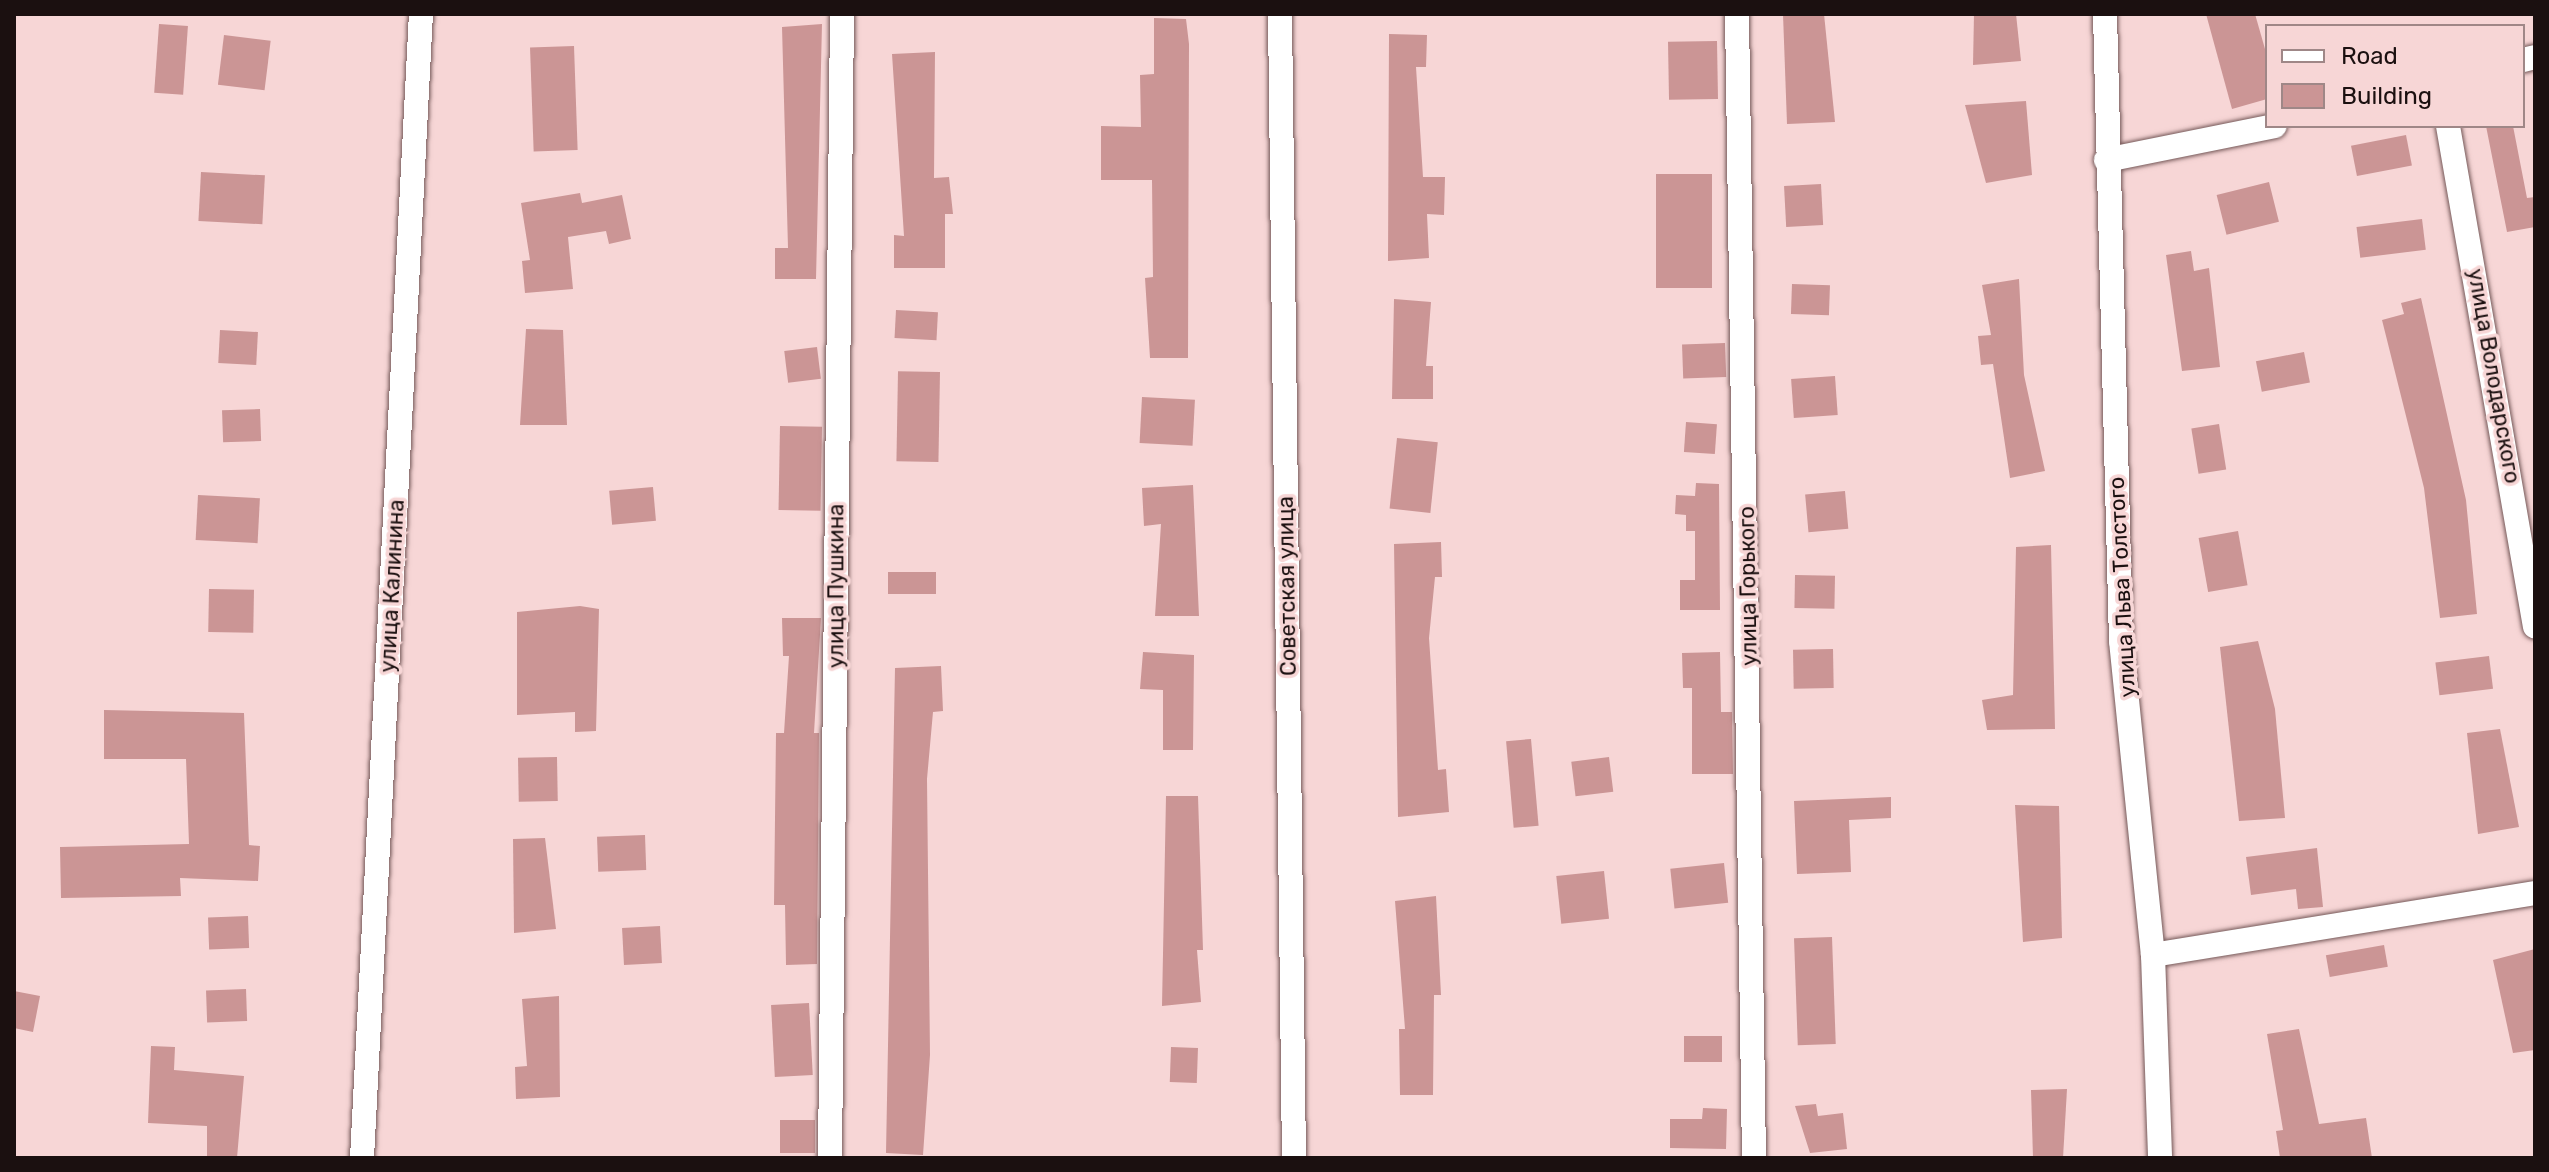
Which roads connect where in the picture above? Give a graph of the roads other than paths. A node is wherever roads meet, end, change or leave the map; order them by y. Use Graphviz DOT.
graph roads {
  1 [pos="421,14"];
  2 [pos="842,14"];
  3 [pos="1280,14"];
  4 [pos="1737,14"];
  5 [pos="2105,14"];
  6 [pos="2265,128"];
  7 [pos="2448,128"];
  8 [pos="2106,160"];
  9 [pos="2535,627"];
  10 [pos="2535,893"];
  11 [pos="2153,955"];
  12 [pos="362,1158"];
  13 [pos="830,1158"];
  14 [pos="1294,1158"];
  15 [pos="1754,1158"];
  16 [pos="2160,1158"];
  1 -- 12 [label="street, улица Калинина"];
  2 -- 13 [label="street, улица Пушкина"];
  3 -- 14 [label="street, Советская улица"];
  4 -- 15 [label="street, улица Горького"];
  5 -- 8 [label="street, улица Льва Толстого"];
  6 -- 8 [label="street"];
  7 -- 9 [label="street, улица Володарского"];
  8 -- 11 [label="street, улица Льва Толстого"];
  10 -- 11 [label="street"];
  11 -- 16 [label="street, улица Льва Толстого"];
}
